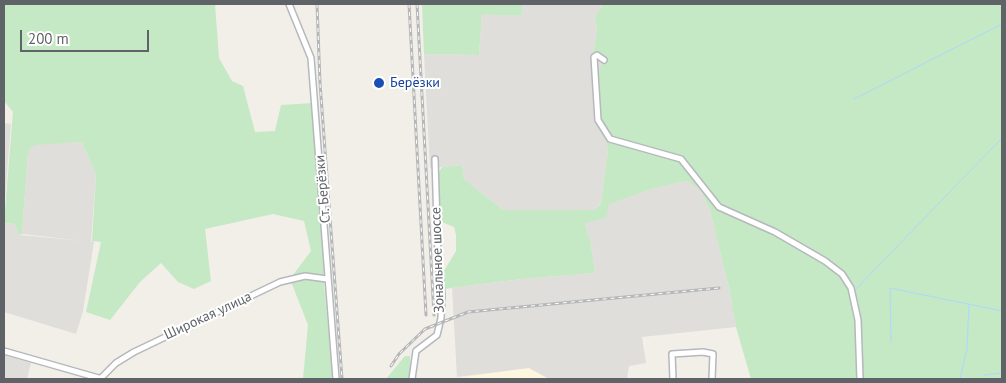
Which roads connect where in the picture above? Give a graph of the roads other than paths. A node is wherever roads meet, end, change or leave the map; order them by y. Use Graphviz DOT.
graph roads {
  1 [pos="289,4"];
  2 [pos="604,60"];
  3 [pos="435,159"];
  4 [pos="327,279"];
  5 [pos="4,351"];
  6 [pos="101,379"];
  7 [pos="336,379"];
  8 [pos="412,379"];
  9 [pos="673,379"];
  10 [pos="712,379"];
  11 [pos="860,379"];
  1 -- 4 [label="street, Ст. Берёзки"];
  2 -- 11 [label="street"];
  3 -- 8 [label="street, Зональное шоссе"];
  4 -- 6 [label="street, Широкая улица"];
  4 -- 7 [label="street, Ст. Берёзки"];
  5 -- 6 [label="street"];
  9 -- 10 [label="street"];
}
